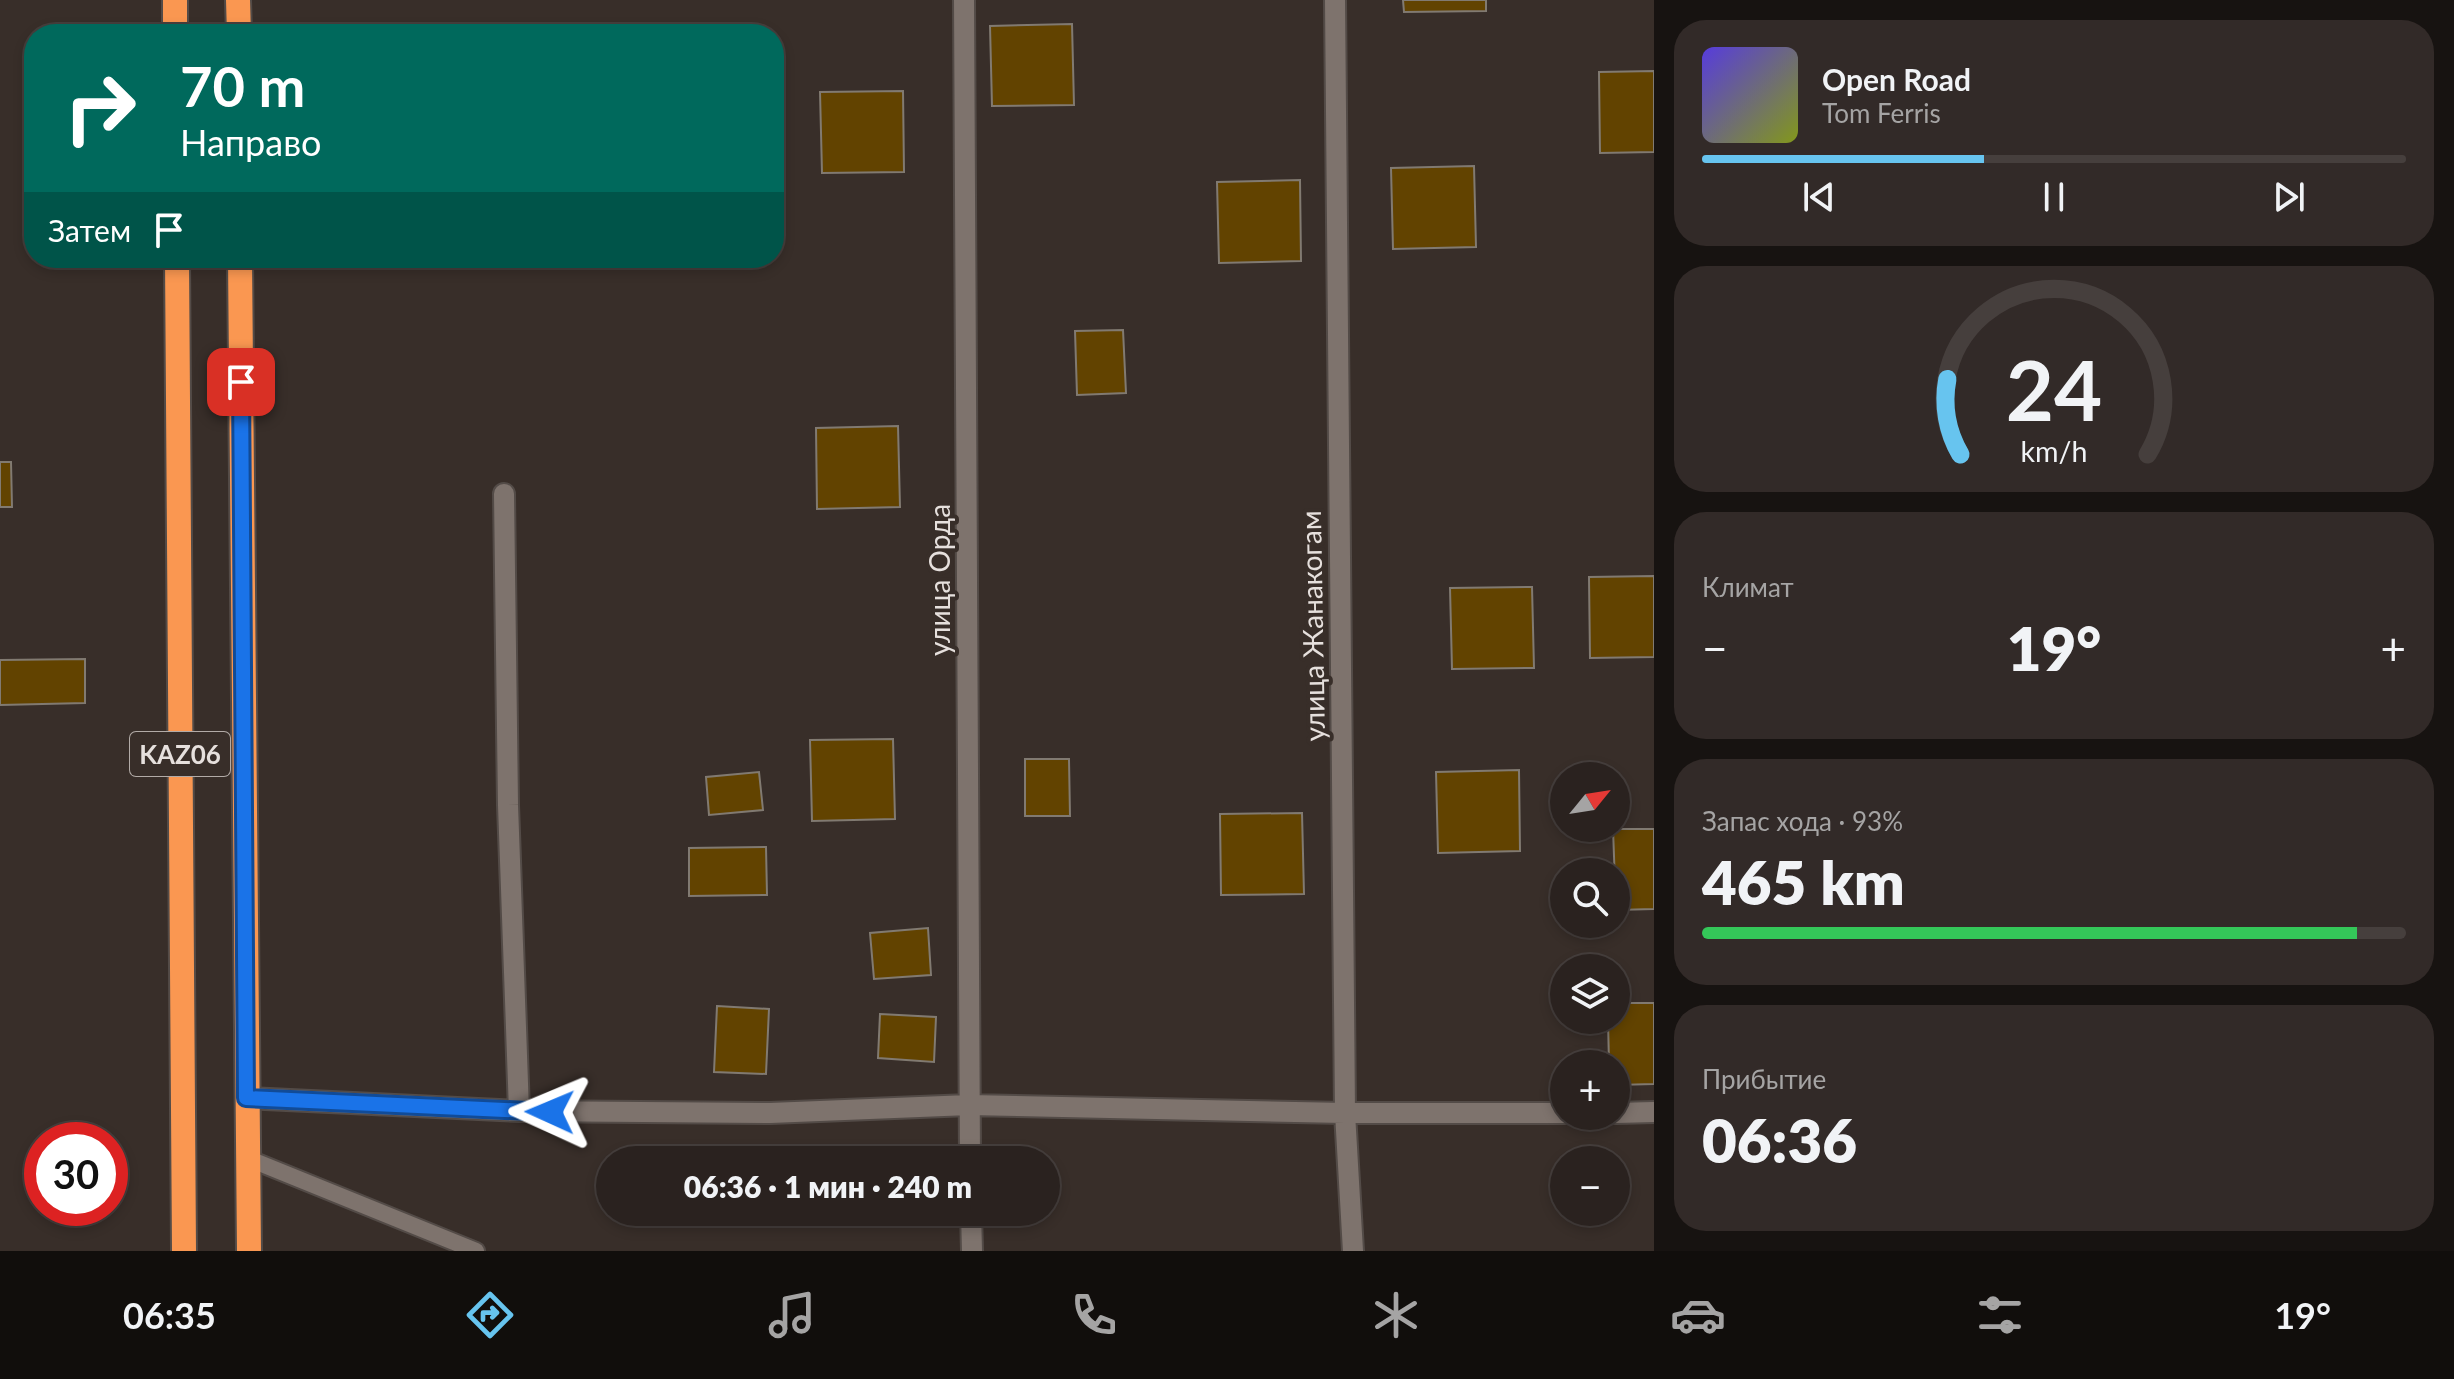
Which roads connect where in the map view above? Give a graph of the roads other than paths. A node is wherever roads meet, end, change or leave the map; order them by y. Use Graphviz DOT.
graph roads {
  1 [pos="175,0"];
  2 [pos="238,0"];
  3 [pos="964,0"];
  4 [pos="1335,0"];
  5 [pos="175,24"];
  6 [pos="239,24"];
  7 [pos="177,268"];
  8 [pos="240,268"];
  9 [pos="504,494"];
  10 [pos="246,1098"];
  11 [pos="969,1105"];
  12 [pos="519,1111"];
  13 [pos="1654,1112"];
  14 [pos="1345,1113"];
  15 [pos="1550,1113"];
  16 [pos="1630,1113"];
  17 [pos="970,1146"];
  18 [pos="247,1158"];
  19 [pos="971,1226"];
  20 [pos="184,1251"];
  21 [pos="249,1251"];
  22 [pos="476,1251"];
  23 [pos="972,1251"];
  24 [pos="1353,1251"];
  1 -- 5 [label="highway"];
  2 -- 6 [label="highway"];
  3 -- 11 [label="street, улица Орда"];
  4 -- 14 [label="street, улица Жанакогам"];
  7 -- 20 [label="highway, KАZ06"];
  8 -- 10 [label="highway, KАZ06"];
  9 -- 12 [label="street"];
  10 -- 12 [label="street"];
  10 -- 18 [label="highway, KАZ06"];
  11 -- 12 [label="street"];
  11 -- 14 [label="street"];
  11 -- 17 [label="street, улица Орда"];
  13 -- 16 [label="street"];
  14 -- 15 [label="street"];
  14 -- 24 [label="street, улица Жанакогам"];
  18 -- 21 [label="highway, KАZ06"];
  18 -- 22 [label="lane"];
  19 -- 23 [label="street"];
}
